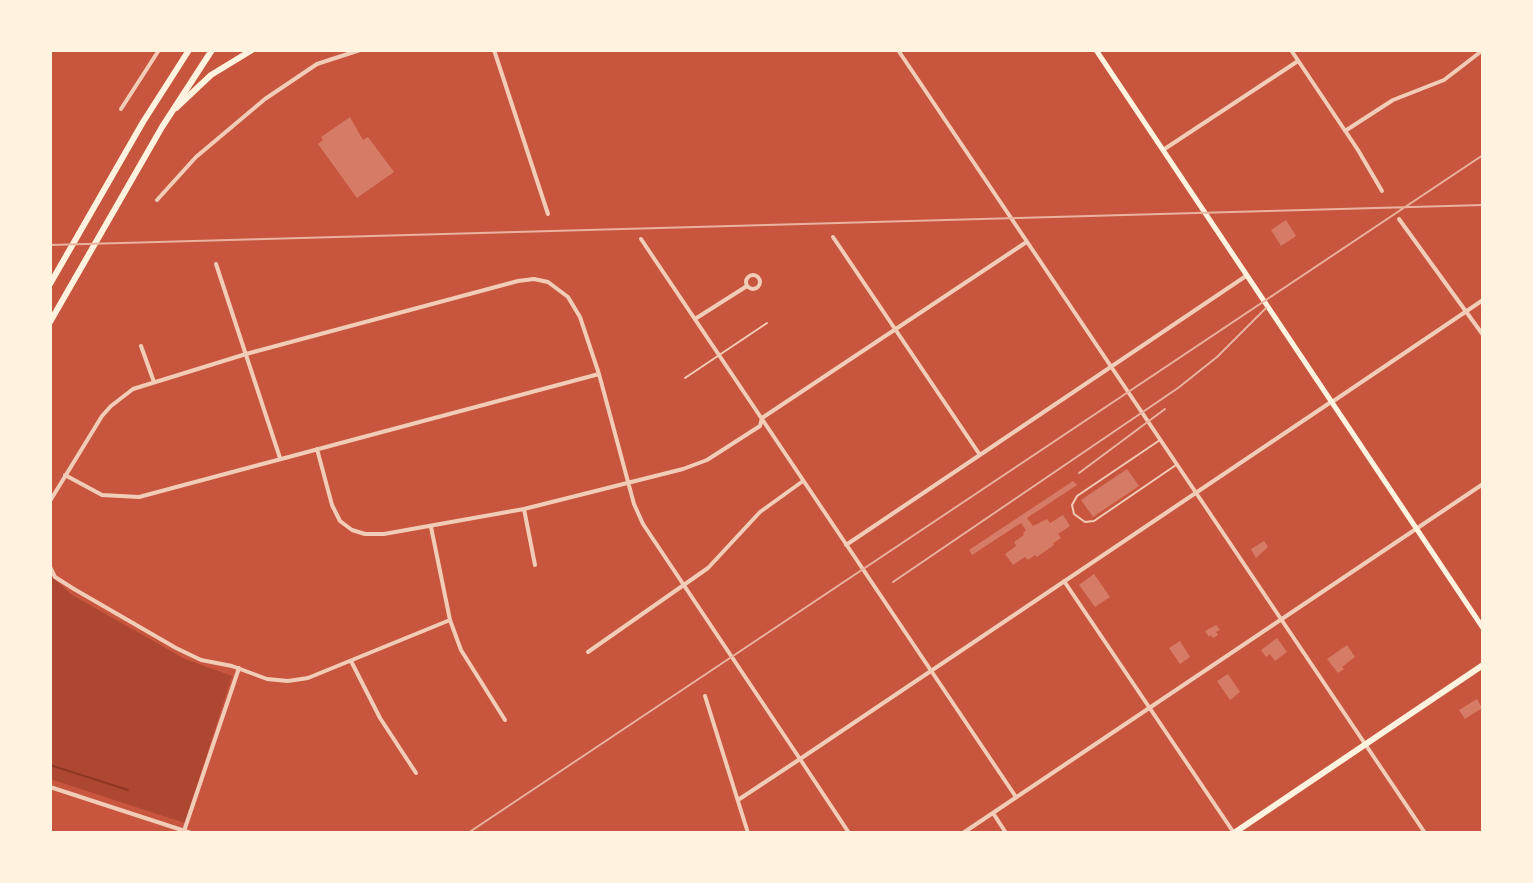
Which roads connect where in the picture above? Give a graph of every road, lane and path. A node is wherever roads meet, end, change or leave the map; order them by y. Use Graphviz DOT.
graph roads {
  1 [pos="159,50"];
  2 [pos="189,50"];
  3 [pos="195,50"];
  4 [pos="212,50"];
  5 [pos="252,50"];
  6 [pos="360,50"];
  7 [pos="494,50"];
  8 [pos="898,50"];
  9 [pos="1096,50"];
  10 [pos="1291,50"];
  11 [pos="1483,50"];
  12 [pos="1298,61"];
  13 [pos="178,65"];
  14 [pos="121,109"];
  15 [pos="171,113"];
  16 [pos="1345,131"];
  17 [pos="1163,150"];
  18 [pos="1382,191"];
  19 [pos="157,200"];
  20 [pos="548,214"];
  21 [pos="1399,219"];
  22 [pos="833,237"];
  23 [pos="641,239"];
  24 [pos="1026,242"];
  25 [pos="216,264"];
  26 [pos="1246,276"];
  27 [pos="50,284"];
  28 [pos="747,286"];
  29 [pos="1483,300"];
  30 [pos="1467,311"];
  31 [pos="695,319"];
  32 [pos="50,322"];
  33 [pos="767,323"];
  34 [pos="894,329"];
  35 [pos="1483,335"];
  36 [pos="141,346"];
  37 [pos="246,354"];
  38 [pos="720,355"];
  39 [pos="1112,367"];
  40 [pos="599,374"];
  41 [pos="685,378"];
  42 [pos="154,382"];
  43 [pos="1332,402"];
  44 [pos="762,418"];
  45 [pos="1160,440"];
  46 [pos="317,449"];
  47 [pos="980,455"];
  48 [pos="280,458"];
  49 [pos="1177,465"];
  50 [pos="65,475"];
  51 [pos="803,481"];
  52 [pos="629,484"];
  53 [pos="1483,484"];
  54 [pos="1196,493"];
  55 [pos="50,501"];
  56 [pos="524,509"];
  57 [pos="430,526"];
  58 [pos="1416,528"];
  59 [pos="846,545"];
  60 [pos="535,565"];
  61 [pos="50,567"];
  62 [pos="1064,581"];
  63 [pos="683,586"];
  64 [pos="1281,619"];
  65 [pos="450,620"];
  66 [pos="1483,628"];
  67 [pos="588,652"];
  68 [pos="350,660"];
  69 [pos="1483,665"];
  70 [pos="239,668"];
  71 [pos="932,670"];
  72 [pos="705,696"];
  73 [pos="1150,707"];
  74 [pos="505,720"];
  75 [pos="1365,746"];
  76 [pos="800,759"];
  77 [pos="416,773"];
  78 [pos="50,787"];
  79 [pos="1016,797"];
  80 [pos="738,800"];
  81 [pos="993,813"];
  82 [pos="188,832"];
  83 [pos="748,833"];
  84 [pos="849,833"];
  85 [pos="963,833"];
  86 [pos="1006,833"];
  87 [pos="1234,833"];
  88 [pos="1425,833"];
  1 -- 14 [label="street"];
  2 -- 13 [label="main road"];
  3 -- 13 [label="main road"];
  4 -- 15 [label="main road"];
  5 -- 15 [label="main road"];
  6 -- 19 [label="street"];
  7 -- 20 [label="street"];
  8 -- 24 [label="street"];
  9 -- 17 [label="main road"];
  10 -- 12 [label="street"];
  11 -- 16 [label="street"];
  12 -- 16 [label="street"];
  12 -- 17 [label="street"];
  13 -- 27 [label="main road"];
  15 -- 32 [label="main road"];
  16 -- 18 [label="street"];
  17 -- 26 [label="main road"];
  21 -- 30 [label="street"];
  22 -- 34 [label="street"];
  23 -- 31 [label="street"];
  24 -- 34 [label="street"];
  24 -- 39 [label="street"];
  25 -- 37 [label="street"];
  26 -- 39 [label="street"];
  26 -- 43 [label="main road"];
  28 -- 31 [label="street"];
  29 -- 30 [label="street"];
  30 -- 35 [label="street"];
  30 -- 43 [label="street"];
  31 -- 38 [label="street"];
  33 -- 38 [label="lane"];
  34 -- 44 [label="street"];
  34 -- 47 [label="street"];
  36 -- 42 [label="street"];
  37 -- 40 [label="street"];
  37 -- 42 [label="street"];
  37 -- 48 [label="street"];
  38 -- 41 [label="lane"];
  38 -- 44 [label="street"];
  39 -- 45 [label="street"];
  39 -- 47 [label="street"];
  40 -- 46 [label="street"];
  40 -- 52 [label="street"];
  42 -- 50 [label="street"];
  43 -- 54 [label="street"];
  43 -- 58 [label="main road"];
  44 -- 51 [label="street"];
  44 -- 52 [label="street"];
  45 -- 49 [label="street"];
  45 -- 49 [label="lane"];
  46 -- 48 [label="street"];
  46 -- 57 [label="street"];
  47 -- 59 [label="street"];
  48 -- 50 [label="street"];
  49 -- 54 [label="street"];
  50 -- 55 [label="street"];
  51 -- 59 [label="street"];
  51 -- 63 [label="street"];
  52 -- 56 [label="street"];
  52 -- 63 [label="street"];
  53 -- 58 [label="street"];
  54 -- 62 [label="street"];
  54 -- 64 [label="street"];
  56 -- 57 [label="street"];
  56 -- 60 [label="street"];
  57 -- 65 [label="street"];
  58 -- 64 [label="street"];
  58 -- 66 [label="main road"];
  59 -- 71 [label="street"];
  61 -- 70 [label="street"];
  62 -- 71 [label="street"];
  62 -- 73 [label="street"];
  63 -- 67 [label="street"];
  63 -- 76 [label="street"];
  64 -- 73 [label="street"];
  64 -- 75 [label="street"];
  65 -- 68 [label="street"];
  65 -- 74 [label="street"];
  68 -- 70 [label="street"];
  68 -- 77 [label="street"];
  69 -- 75 [label="main road"];
  70 -- 82 [label="street"];
  71 -- 76 [label="street"];
  71 -- 79 [label="street"];
  72 -- 80 [label="street"];
  73 -- 79 [label="street"];
  73 -- 87 [label="street"];
  75 -- 87 [label="main road"];
  75 -- 88 [label="street"];
  76 -- 80 [label="street"];
  76 -- 84 [label="street"];
  78 -- 82 [label="street"];
  79 -- 81 [label="street"];
  80 -- 83 [label="street"];
  81 -- 85 [label="street"];
  81 -- 86 [label="street"];
}
